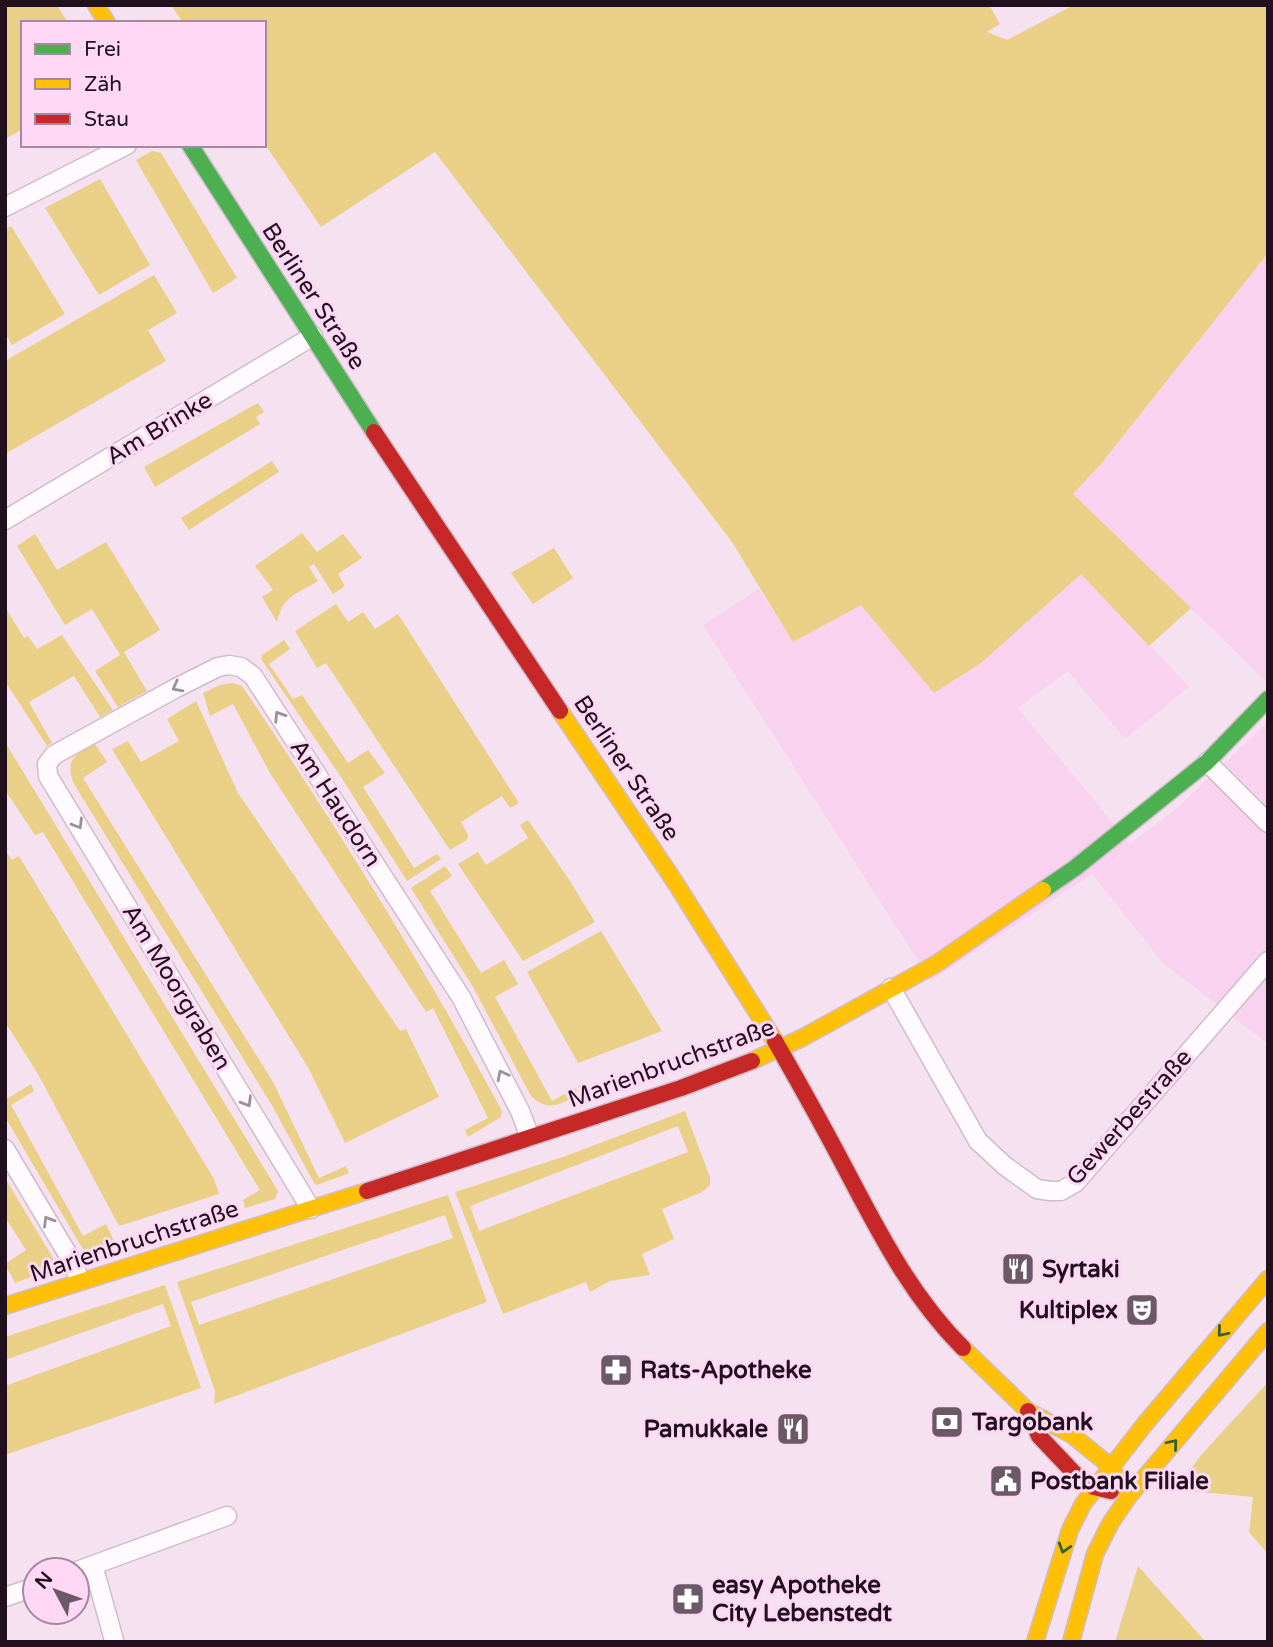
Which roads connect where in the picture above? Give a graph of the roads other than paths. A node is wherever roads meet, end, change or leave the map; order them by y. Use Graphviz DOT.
graph roads {
  1 [pos="96,5"];
  2 [pos="106,21"];
  3 [pos="123,147"];
  4 [pos="191,147"];
  5 [pos="5,207"];
  6 [pos="313,335"];
  7 [pos="5,520"];
  8 [pos="1268,699"];
  9 [pos="1207,762"];
  10 [pos="47,764"];
  11 [pos="1268,823"];
  12 [pos="1268,961"];
  13 [pos="891,988"];
  14 [pos="778,1048"];
  15 [pos="530,1138"];
  16 [pos="5,1149"];
  17 [pos="311,1209"];
  18 [pos="1268,1279"];
  19 [pos="80,1281"];
  20 [pos="5,1306"];
  21 [pos="1268,1331"];
  22 [pos="1028,1410"];
  23 [pos="1110,1466"];
  24 [pos="1094,1487"];
  25 [pos="1129,1496"];
  26 [pos="227,1516"];
  27 [pos="91,1566"];
  28 [pos="91,1583"];
  29 [pos="114,1640"];
  30 [pos="1035,1642"];
  31 [pos="1071,1642"];
  1 -- 2 [label="street"];
  3 -- 5 [label="street"];
  4 -- 6 [label="street, Berliner Straße"];
  6 -- 7 [label="street, Am Brinke"];
  6 -- 14 [label="street, Berliner Straße"];
  8 -- 9 [label="street, Marienbruchstraße"];
  9 -- 11 [label="street"];
  9 -- 13 [label="street, Marienbruchstraße"];
  15 -- 10 [label="street, Am Haudorn, one-way"];
  10 -- 17 [label="street, Am Moorgraben, one-way"];
  12 -- 13 [label="street, Gewerbestraße"];
  13 -- 14 [label="street, Marienbruchstraße"];
  14 -- 15 [label="street, Marienbruchstraße"];
  14 -- 22 [label="street, Berliner Straße"];
  15 -- 17 [label="street, Marienbruchstraße"];
  19 -- 16 [label="street, one-way"];
  17 -- 19 [label="street, Marienbruchstraße"];
  18 -- 23 [label="street, one-way"];
  19 -- 20 [label="street, Marienbruchstraße"];
  25 -- 21 [label="street, one-way"];
  22 -- 23 [label="street, Berliner Straße"];
  22 -- 24 [label="street, Berliner Straße"];
  23 -- 24 [label="street"];
  23 -- 25 [label="street, Berliner Straße"];
  24 -- 25 [label="street"];
  24 -- 30 [label="street, one-way"];
  25 -- 31 [label="street"];
  26 -- 27 [label="street"];
  28 -- 29 [label="street"];
}
